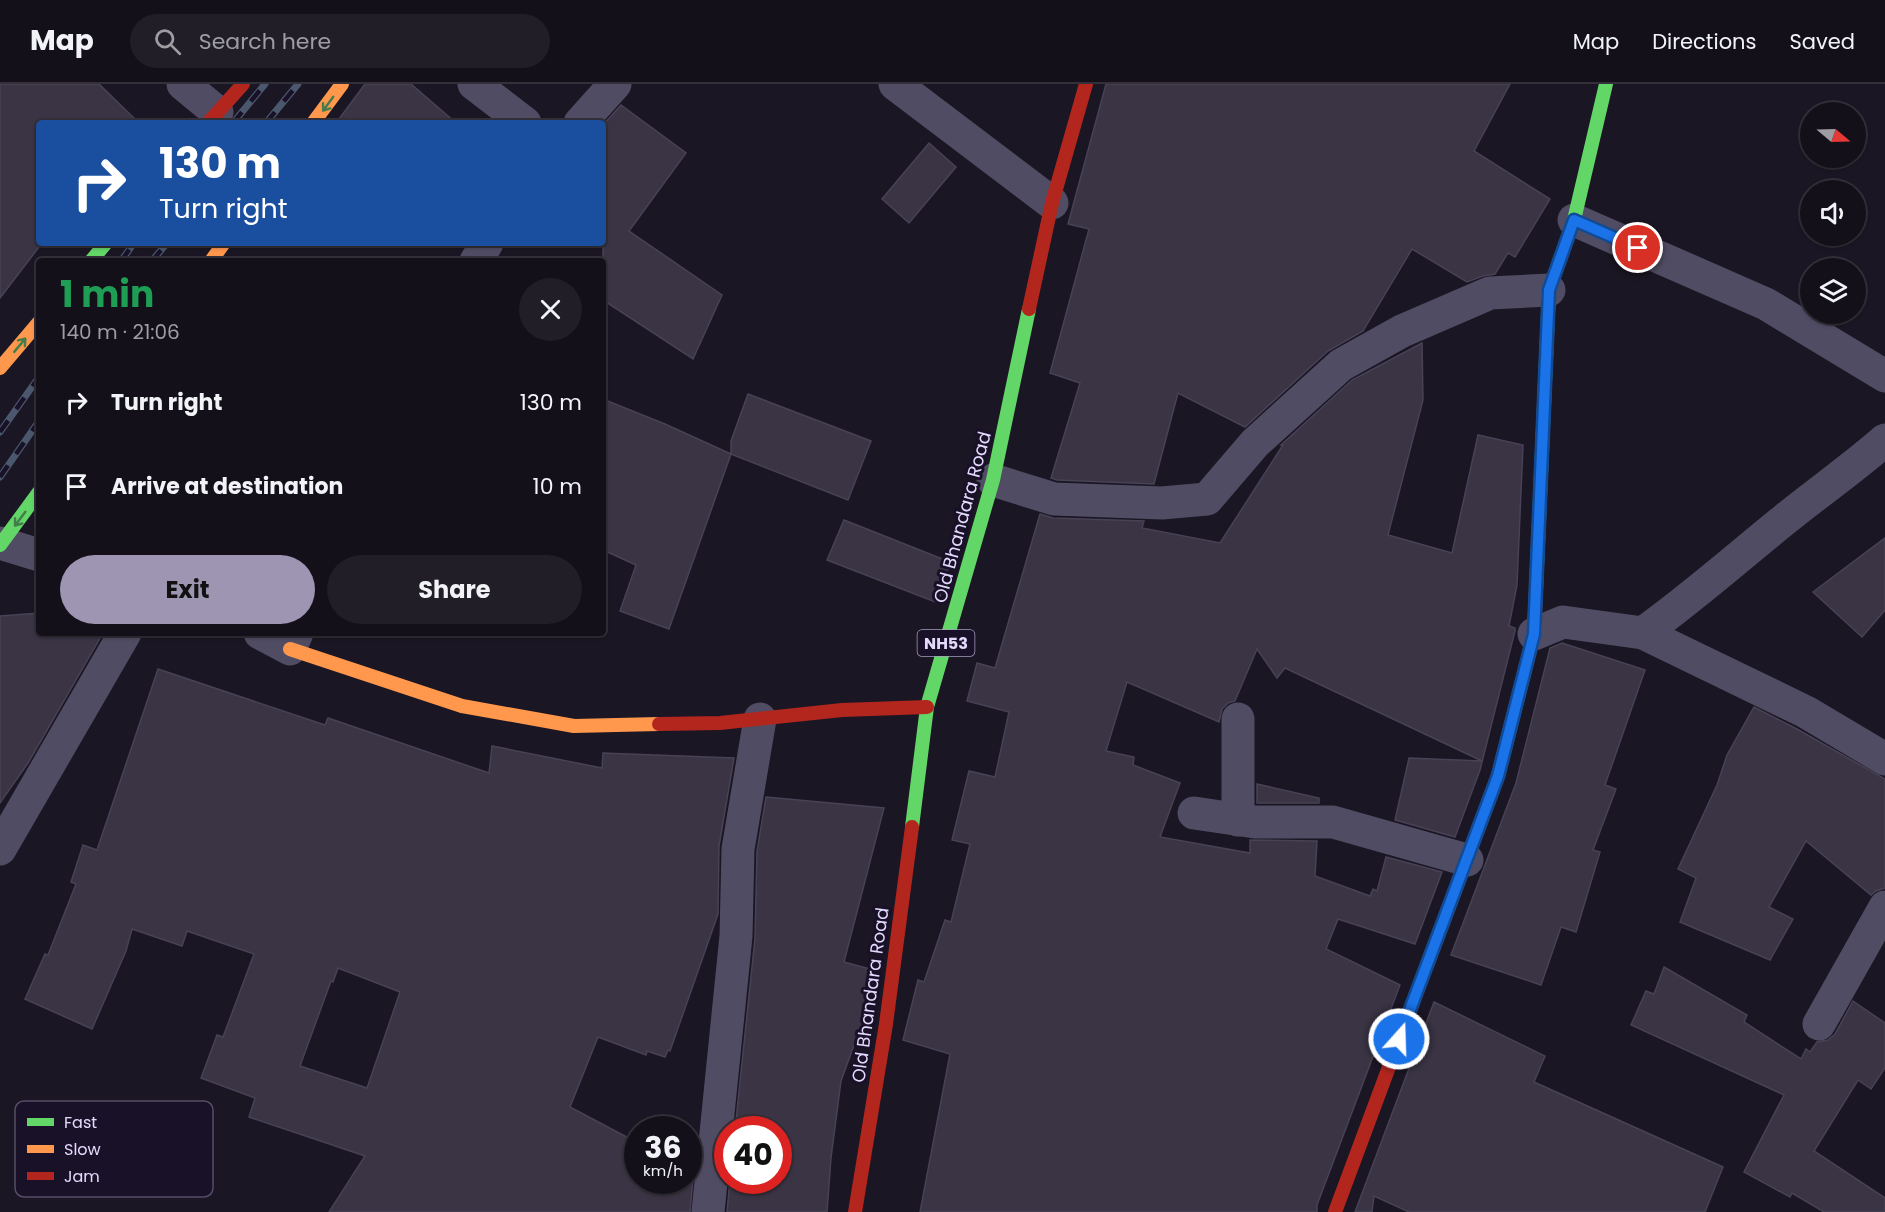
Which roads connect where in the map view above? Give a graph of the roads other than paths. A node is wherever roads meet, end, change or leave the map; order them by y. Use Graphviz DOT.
graph roads {
  1 [pos="183,84"];
  2 [pos="243,84"];
  3 [pos="342,84"];
  4 [pos="474,84"];
  5 [pos="615,84"];
  6 [pos="895,84"];
  7 [pos="1086,84"];
  8 [pos="1606,84"];
  9 [pos="213,117"];
  10 [pos="315,120"];
  11 [pos="521,120"];
  12 [pos="583,120"];
  13 [pos="1052,202"];
  14 [pos="1574,220"];
  15 [pos="104,246"];
  16 [pos="94,258"];
  17 [pos="1549,290"];
  18 [pos="36,326"];
  19 [pos="0,368"];
  20 [pos="1885,376"];
  21 [pos="1885,440"];
  22 [pos="993,480"];
  23 [pos="36,496"];
  24 [pos="0,544"];
  25 [pos="36,554"];
  26 [pos="1643,633"];
  27 [pos="1534,634"];
  28 [pos="123,636"];
  29 [pos="273,636"];
  30 [pos="293,641"];
  31 [pos="927,707"];
  32 [pos="760,719"];
  33 [pos="1238,719"];
  34 [pos="1885,759"];
  35 [pos="1194,813"];
  36 [pos="1238,820"];
  37 [pos="0,849"];
  38 [pos="1467,860"];
  39 [pos="1885,907"];
  40 [pos="1820,1024"];
  41 [pos="708,1212"];
  42 [pos="855,1212"];
  43 [pos="1335,1212"];
  1 -- 9 [label="street"];
  2 -- 9 [label="main road"];
  3 -- 10 [label="main road, one-way"];
  4 -- 11 [label="street"];
  5 -- 12 [label="street"];
  6 -- 13 [label="street"];
  7 -- 13 [label="main road, Old Bhandara Road / NH53"];
  8 -- 14 [label="main road"];
  13 -- 22 [label="main road, Old Bhandara Road / NH53"];
  14 -- 17 [label="main road"];
  14 -- 20 [label="street"];
  15 -- 16 [label="main road"];
  17 -- 22 [label="street"];
  17 -- 27 [label="main road"];
  19 -- 18 [label="main road, one-way"];
  21 -- 26 [label="street"];
  22 -- 31 [label="main road, Old Bhandara Road / NH53"];
  23 -- 24 [label="main road, one-way"];
  24 -- 25 [label="street"];
  26 -- 27 [label="street"];
  26 -- 34 [label="street"];
  27 -- 38 [label="main road"];
  28 -- 37 [label="street"];
  29 -- 30 [label="street"];
  30 -- 32 [label="main road"];
  31 -- 32 [label="main road"];
  31 -- 42 [label="main road, Old Bhandara Road / NH53"];
  32 -- 41 [label="street"];
  33 -- 36 [label="street"];
  35 -- 36 [label="street"];
  36 -- 38 [label="street"];
  38 -- 43 [label="main road"];
  39 -- 40 [label="street"];
}
